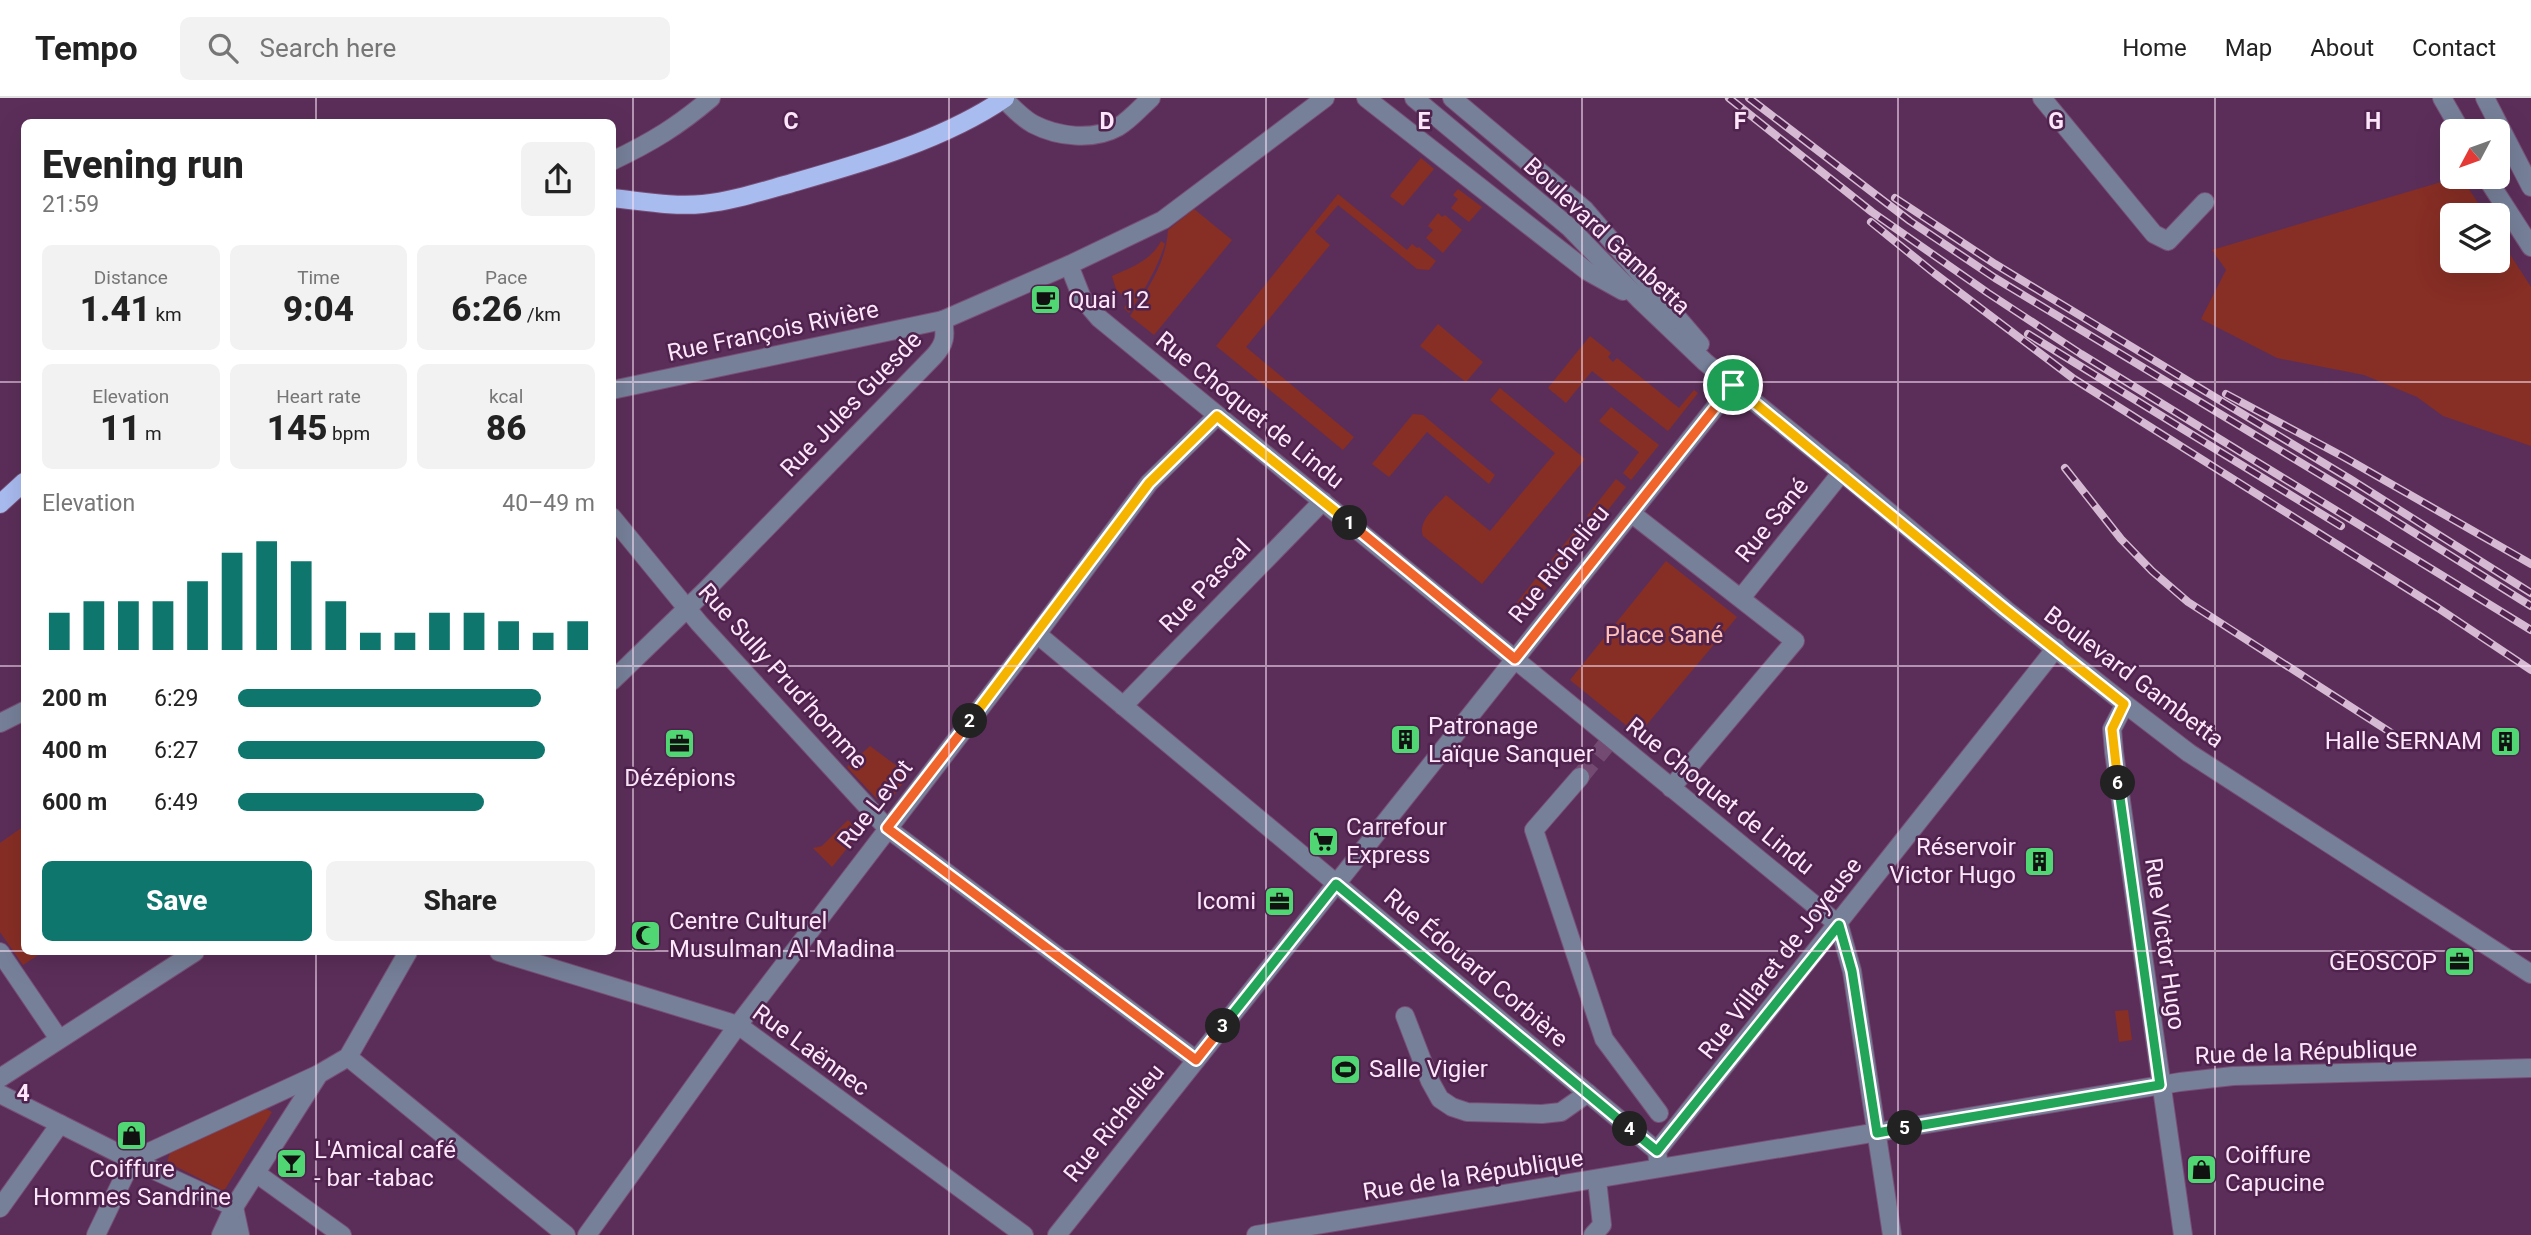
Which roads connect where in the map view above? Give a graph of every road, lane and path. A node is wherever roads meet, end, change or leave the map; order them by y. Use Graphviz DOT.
graph roads {
  1 [pos="711,98"];
  2 [pos="1005,98"];
  3 [pos="1151,98"];
  4 [pos="1325,98"];
  5 [pos="1366,98"];
  6 [pos="1414,98"];
  7 [pos="1452,98"];
  8 [pos="2042,98"];
  9 [pos="2442,98"];
  10 [pos="2485,98"];
  11 [pos="2454,119"];
  12 [pos="616,159"];
  13 [pos="2531,187"];
  14 [pos="2494,189"];
  15 [pos="616,198"];
  16 [pos="2205,202"];
  17 [pos="2531,247"];
  18 [pos="1069,265"];
  19 [pos="1640,300"];
  20 [pos="943,320"];
  21 [pos="1733,385"];
  22 [pos="616,389"];
  23 [pos="1217,416"];
  24 [pos="1842,472"];
  25 [pos="21,485"];
  26 [pos="1323,500"];
  27 [pos="0,503"];
  28 [pos="1631,513"];
  29 [pos="616,522"];
  30 [pos="1741,598"];
  31 [pos="688,608"];
  32 [pos="1037,634"];
  33 [pos="2056,649"];
  34 [pos="1515,659"];
  35 [pos="616,677"];
  36 [pos="2124,704"];
  37 [pos="1123,706"];
  38 [pos="21,717"];
  39 [pos="0,723"];
  40 [pos="1580,778"];
  41 [pos="1671,788"];
  42 [pos="887,828"];
  43 [pos="1336,884"];
  44 [pos="1839,925"];
  45 [pos="0,952"];
  46 [pos="189,955"];
  47 [pos="406,955"];
  48 [pos="509,955"];
  49 [pos="2531,974"];
  50 [pos="1405,1016"];
  51 [pos="738,1025"];
  52 [pos="59,1039"];
  53 [pos="348,1057"];
  54 [pos="1196,1060"];
  55 [pos="2531,1069"];
  56 [pos="319,1074"];
  57 [pos="0,1078"];
  58 [pos="2160,1085"];
  59 [pos="1588,1093"];
  60 [pos="0,1094"];
  61 [pos="1659,1113"];
  62 [pos="60,1124"];
  63 [pos="1877,1133"];
  64 [pos="132,1160"];
  65 [pos="1658,1160"];
  66 [pos="256,1173"];
  67 [pos="1597,1180"];
  68 [pos="0,1208"];
  69 [pos="234,1208"];
  70 [pos="1600,1232"];
  71 [pos="96,1235"];
  72 [pos="220,1235"];
  73 [pos="240,1235"];
  74 [pos="342,1235"];
  75 [pos="566,1235"];
  76 [pos="587,1235"];
  77 [pos="1024,1235"];
  78 [pos="1057,1235"];
  79 [pos="1256,1235"];
  80 [pos="1892,1235"];
  81 [pos="2183,1235"];
  1 -- 12 [label="street"];
  2 -- 3 [label="street"];
  2 -- 15 [label="main road"];
  4 -- 18 [label="street, Rue Jules Guesde"];
  5 -- 19 [label="street"];
  6 -- 19 [label="street, Boulevard Gambetta"];
  7 -- 21 [label="street, Boulevard Gambetta"];
  8 -- 16 [label="street"];
  9 -- 11 [label="street"];
  10 -- 13 [label="street"];
  14 -- 17 [label="street"];
  18 -- 20 [label="street, Rue Jules Guesde"];
  18 -- 23 [label="street, Rue Choquet de Lindu"];
  19 -- 21 [label="street, Boulevard Gambetta"];
  20 -- 22 [label="street, Rue François Rivière"];
  20 -- 31 [label="street, Rue Jules Guesde"];
  21 -- 24 [label="street, Boulevard Gambetta"];
  21 -- 28 [label="street, Rue Richelieu"];
  23 -- 26 [label="street, Rue Choquet de Lindu"];
  23 -- 32 [label="street, Rue Levot"];
  24 -- 30 [label="street, Rue Sané"];
  24 -- 33 [label="street, Boulevard Gambetta"];
  25 -- 27 [label="main road"];
  26 -- 34 [label="street, Rue Choquet de Lindu"];
  26 -- 37 [label="street, Rue Pascal"];
  28 -- 30 [label="street"];
  28 -- 34 [label="street, Rue Richelieu"];
  29 -- 31 [label="street, Rue Sully Prud'homme"];
  30 -- 41 [label="street"];
  31 -- 35 [label="street, Rue Jules Guesde"];
  31 -- 42 [label="street, Rue Sully Prud'homme"];
  32 -- 37 [label="street, Rue Édouard Corbière"];
  32 -- 42 [label="street, Rue Levot"];
  33 -- 36 [label="street, Boulevard Gambetta"];
  33 -- 44 [label="street, Rue Villaret de Joyeuse"];
  34 -- 41 [label="street, Rue Choquet de Lindu"];
  34 -- 43 [label="street, Rue Richelieu"];
  36 -- 49 [label="street, Boulevard Gambetta"];
  36 -- 58 [label="street, Rue Victor Hugo"];
  37 -- 43 [label="street, Rue Édouard Corbière"];
  38 -- 39 [label="street"];
  40 -- 61 [label="street"];
  41 -- 44 [label="street, Rue Choquet de Lindu"];
  42 -- 51 [label="street, Rue Levot"];
  42 -- 54 [label="street, Rue Sully Prud'homme"];
  43 -- 54 [label="street, Rue Richelieu"];
  43 -- 59 [label="street, Rue Édouard Corbière"];
  44 -- 63 [label="street"];
  44 -- 65 [label="street, Rue Villaret de Joyeuse"];
  45 -- 52 [label="street"];
  46 -- 52 [label="street"];
  47 -- 53 [label="street"];
  48 -- 51 [label="street, Rue Laënnec"];
  50 -- 59 [label="street"];
  51 -- 76 [label="street, Rue Levot"];
  51 -- 77 [label="street, Rue Laënnec"];
  52 -- 57 [label="street"];
  53 -- 56 [label="street"];
  53 -- 75 [label="street"];
  54 -- 78 [label="street, Rue Richelieu"];
  55 -- 58 [label="street, Rue de la République"];
  56 -- 64 [label="street"];
  56 -- 66 [label="street"];
  58 -- 63 [label="street, Rue de la République"];
  58 -- 81 [label="street, Rue Victor Hugo"];
  59 -- 65 [label="street, Rue Édouard Corbière"];
  60 -- 62 [label="street"];
  62 -- 64 [label="street"];
  62 -- 68 [label="street"];
  63 -- 65 [label="street, Rue de la République"];
  63 -- 80 [label="street"];
  64 -- 69 [label="street"];
  64 -- 71 [label="street"];
  65 -- 67 [label="street, Rue de la République"];
  66 -- 69 [label="street"];
  66 -- 74 [label="street"];
  67 -- 70 [label="street"];
  67 -- 79 [label="street, Rue de la République"];
  69 -- 72 [label="street"];
  69 -- 73 [label="street"];
}
